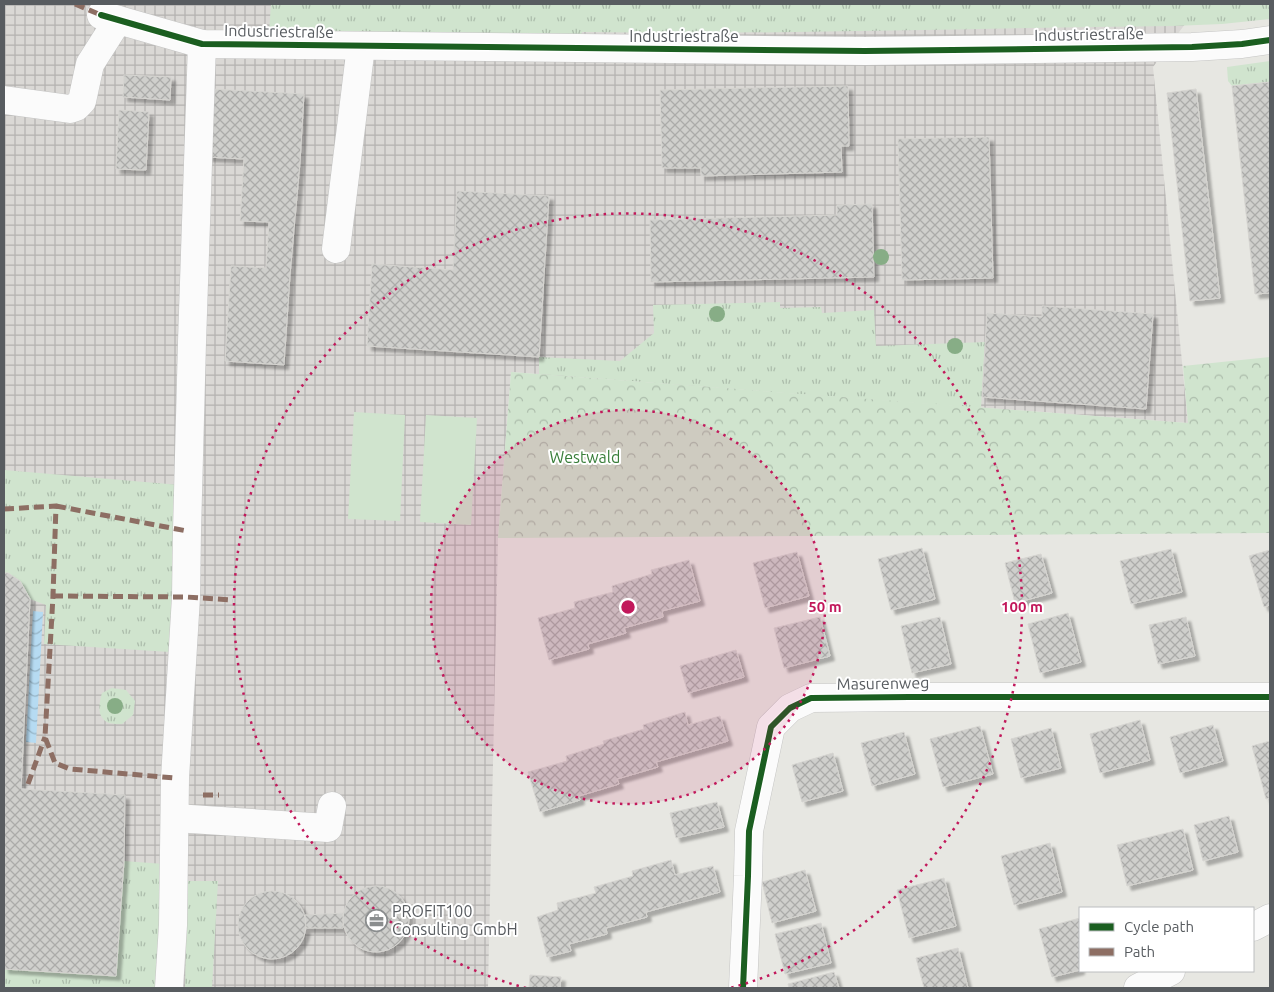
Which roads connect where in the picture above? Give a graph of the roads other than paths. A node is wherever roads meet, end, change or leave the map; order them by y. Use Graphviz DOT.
graph roads {
  1 [pos="1270,40"];
  2 [pos="202,44"];
  3 [pos="362,46"];
  4 [pos="4,100"];
  5 [pos="336,249"];
  6 [pos="1270,697"];
  7 [pos="332,806"];
  8 [pos="175,818"];
  9 [pos="1270,918"];
  10 [pos="1254,926"];
  11 [pos="1169,972"];
  12 [pos="169,988"];
  13 [pos="743,988"];
  14 [pos="1138,988"];
  1 -- 3 [label="street, Industriestraße"];
  2 -- 3 [label="street, Industriestraße"];
  2 -- 4 [label="street, Industriestraße"];
  2 -- 8 [label="street, Industriestraße"];
  3 -- 5 [label="street"];
  6 -- 13 [label="street, Masurenweg"];
  7 -- 8 [label="street"];
  8 -- 12 [label="street, Industriestraße"];
  9 -- 10 [label="street"];
  11 -- 14 [label="street"];
}
